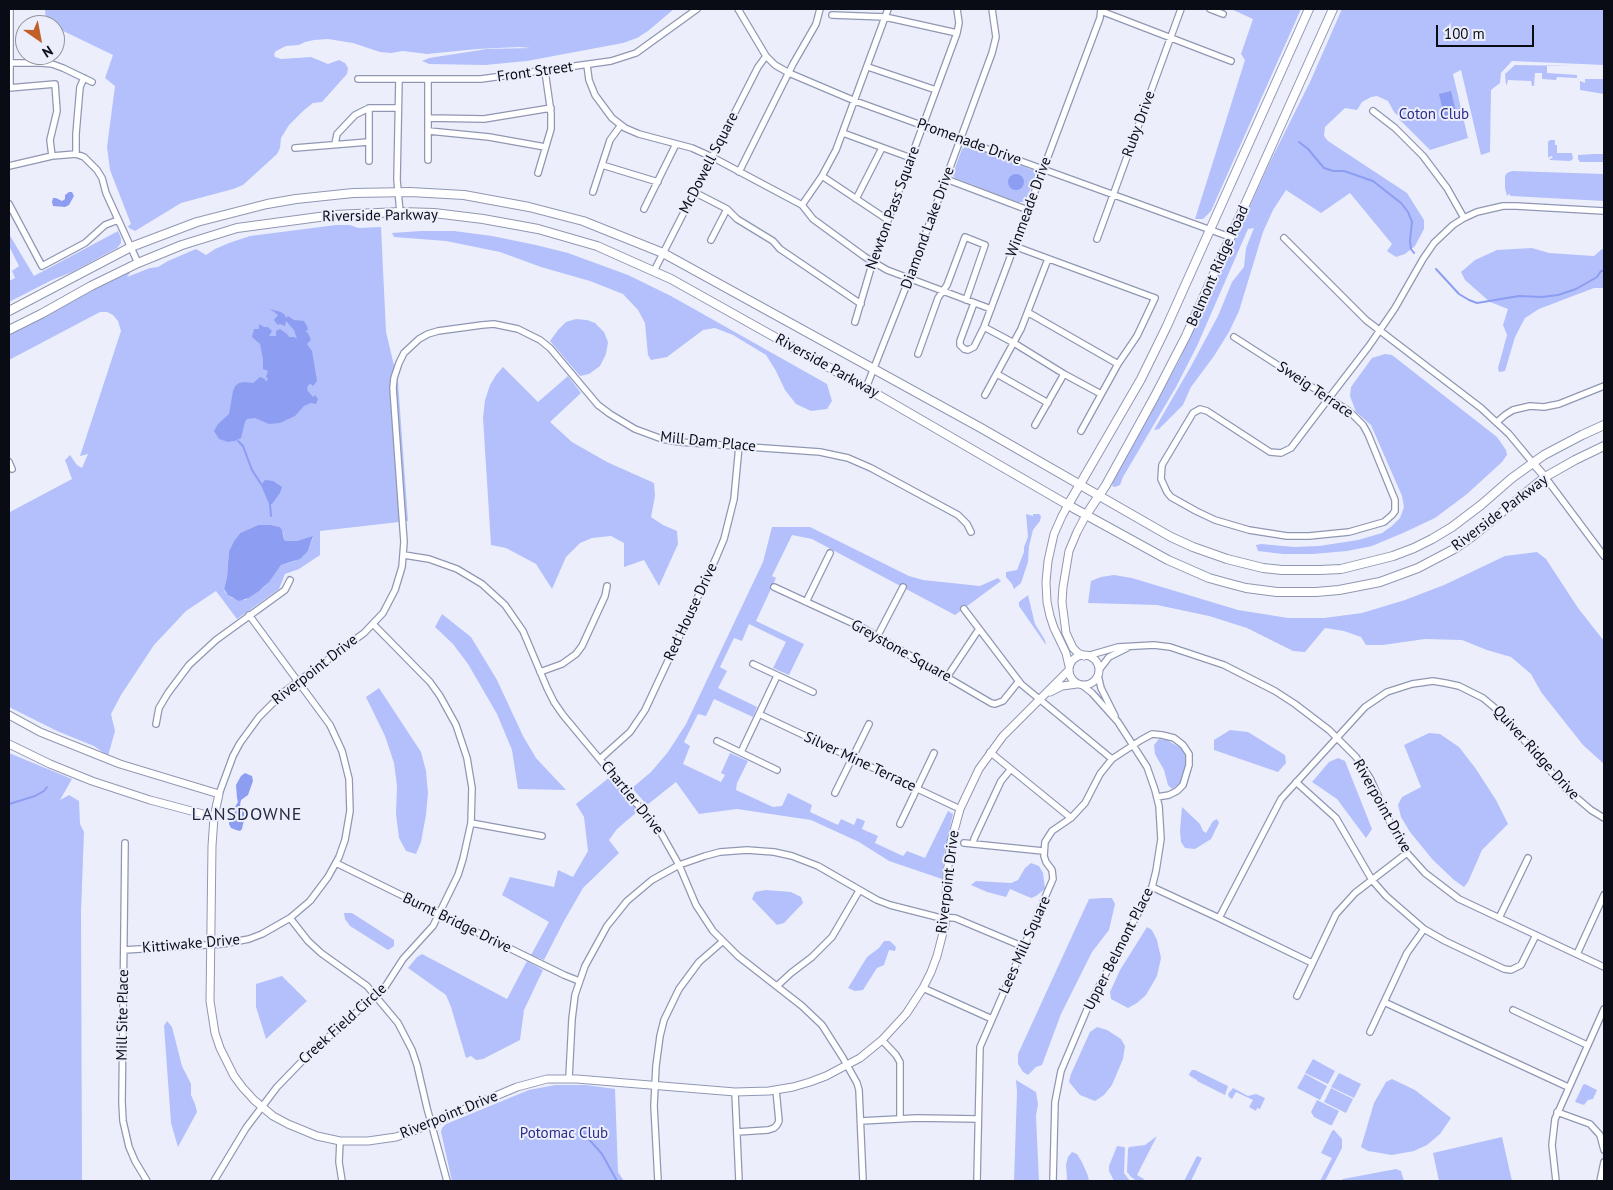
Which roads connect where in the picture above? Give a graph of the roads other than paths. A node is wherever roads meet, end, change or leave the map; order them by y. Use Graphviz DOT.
graph roads {
  1 [pos="10,9"];
  2 [pos="697,9"];
  3 [pos="738,9"];
  4 [pos="820,9"];
  5 [pos="888,9"];
  6 [pos="957,9"];
  7 [pos="992,9"];
  8 [pos="1181,9"];
  9 [pos="1210,9"];
  10 [pos="1309,9"];
  11 [pos="1333,9"];
  12 [pos="1101,10"];
  13 [pos="1223,14"];
  14 [pos="832,16"];
  15 [pos="885,16"];
  16 [pos="957,33"];
  17 [pos="1170,38"];
  18 [pos="766,56"];
  19 [pos="1231,61"];
  20 [pos="10,63"];
  21 [pos="587,65"];
  22 [pos="868,67"];
  23 [pos="545,71"];
  24 [pos="789,73"];
  25 [pos="84,78"];
  26 [pos="358,79"];
  27 [pos="399,79"];
  28 [pos="428,80"];
  29 [pos="92,82"];
  30 [pos="10,88"];
  31 [pos="936,90"];
  32 [pos="855,101"];
  33 [pos="370,108"];
  34 [pos="398,108"];
  35 [pos="550,108"];
  36 [pos="1373,111"];
  37 [pos="428,118"];
  38 [pos="621,125"];
  39 [pos="923,125"];
  40 [pos="428,131"];
  41 [pos="843,133"];
  42 [pos="960,139"];
  43 [pos="368,142"];
  44 [pos="335,144"];
  45 [pos="676,144"];
  46 [pos="545,147"];
  47 [pos="295,148"];
  48 [pos="882,148"];
  49 [pos="76,154"];
  50 [pos="52,156"];
  51 [pos="712,157"];
  52 [pos="911,158"];
  53 [pos="428,160"];
  54 [pos="369,161"];
  55 [pos="602,165"];
  56 [pos="9,166"];
  57 [pos="1043,169"];
  58 [pos="738,172"];
  59 [pos="538,173"];
  60 [pos="822,176"];
  61 [pos="946,179"];
  62 [pos="658,182"];
  63 [pos="398,192"];
  64 [pos="593,192"];
  65 [pos="694,192"];
  66 [pos="1114,195"];
  67 [pos="856,199"];
  68 [pos="9,204"];
  69 [pos="802,205"];
  70 [pos="644,208"];
  71 [pos="727,209"];
  72 [pos="1028,210"];
  73 [pos="1604,211"];
  74 [pos="400,212"];
  75 [pos="1464,218"];
  76 [pos="118,220"];
  77 [pos="888,220"];
  78 [pos="1210,230"];
  79 [pos="1230,238"];
  80 [pos="1284,238"];
  81 [pos="1096,239"];
  82 [pos="711,240"];
  83 [pos="1014,246"];
  84 [pos="131,247"];
  85 [pos="664,253"];
  86 [pos="1048,259"];
  87 [pos="873,262"];
  88 [pos="138,263"];
  89 [pos="654,270"];
  90 [pos="909,279"];
  91 [pos="943,291"];
  92 [pos="966,300"];
  93 [pos="974,303"];
  94 [pos="861,304"];
  95 [pos="991,309"];
  96 [pos="9,311"];
  97 [pos="1029,313"];
  98 [pos="855,322"];
  99 [pos="984,327"];
  100 [pos="9,330"];
  101 [pos="1379,331"];
  102 [pos="1234,337"];
  103 [pos="1014,343"];
  104 [pos="918,354"];
  105 [pos="1118,364"];
  106 [pos="874,370"];
  107 [pos="997,374"];
  108 [pos="1064,374"];
  109 [pos="1604,386"];
  110 [pos="866,388"];
  111 [pos="1101,394"];
  112 [pos="984,395"];
  113 [pos="1329,398"];
  114 [pos="1048,403"];
  115 [pos="1497,422"];
  116 [pos="1035,426"];
  117 [pos="1604,426"];
  118 [pos="1080,431"];
  119 [pos="739,446"];
  120 [pos="1604,446"];
  121 [pos="9,462"];
  122 [pos="1533,463"];
  123 [pos="12,469"];
  124 [pos="1545,477"];
  125 [pos="1081,485"];
  126 [pos="1099,495"];
  127 [pos="1068,505"];
  128 [pos="1086,514"];
  129 [pos="971,532"];
  130 [pos="830,553"];
  131 [pos="404,555"];
  132 [pos="1604,556"];
  133 [pos="290,580"];
  134 [pos="607,586"];
  135 [pos="774,587"];
  136 [pos="903,587"];
  137 [pos="806,602"];
  138 [pos="964,609"];
  139 [pos="250,615"];
  140 [pos="373,624"];
  141 [pos="979,629"];
  142 [pos="877,637"];
  143 [pos="1131,646"];
  144 [pos="1085,656"];
  145 [pos="753,664"];
  146 [pos="1069,668"];
  147 [pos="540,672"];
  148 [pos="1098,672"];
  149 [pos="777,676"];
  150 [pos="947,677"];
  151 [pos="298,681"];
  152 [pos="1019,681"];
  153 [pos="1080,685"];
  154 [pos="813,692"];
  155 [pos="1039,699"];
  156 [pos="759,714"];
  157 [pos="9,716"];
  158 [pos="1118,722"];
  159 [pos="156,724"];
  160 [pos="869,724"];
  161 [pos="1337,737"];
  162 [pos="716,741"];
  163 [pos="9,744"];
  164 [pos="1133,745"];
  165 [pos="741,752"];
  166 [pos="990,752"];
  167 [pos="934,753"];
  168 [pos="852,758"];
  169 [pos="600,759"];
  170 [pos="1112,759"];
  171 [pos="1011,769"];
  172 [pos="777,770"];
  173 [pos="1296,782"];
  174 [pos="917,789"];
  175 [pos="835,793"];
  176 [pos="219,794"];
  177 [pos="1157,797"];
  178 [pos="960,809"];
  179 [pos="214,817"];
  180 [pos="1071,818"];
  181 [pos="1604,818"];
  182 [pos="471,823"];
  183 [pos="900,824"];
  184 [pos="542,836"];
  185 [pos="125,843"];
  186 [pos="964,843"];
  187 [pos="973,844"];
  188 [pos="1043,850"];
  189 [pos="1407,853"];
  190 [pos="1528,858"];
  191 [pos="336,863"];
  192 [pos="679,865"];
  193 [pos="1372,880"];
  194 [pos="1152,887"];
  195 [pos="859,891"];
  196 [pos="1604,895"];
  197 [pos="440,914"];
  198 [pos="946,917"];
  199 [pos="290,918"];
  200 [pos="1219,918"];
  201 [pos="1499,918"];
  202 [pos="1424,929"];
  203 [pos="1536,935"];
  204 [pos="722,942"];
  205 [pos="210,945"];
  206 [pos="1024,947"];
  207 [pos="124,950"];
  208 [pos="1577,954"];
  209 [pos="1312,963"];
  210 [pos="1604,968"];
  211 [pos="579,981"];
  212 [pos="777,986"];
  213 [pos="923,988"];
  214 [pos="376,996"];
  215 [pos="1297,996"];
  216 [pos="1384,1002"];
  217 [pos="1604,1009"];
  218 [pos="1513,1010"];
  219 [pos="992,1019"];
  220 [pos="1370,1032"];
  221 [pos="882,1040"];
  222 [pos="1587,1045"];
  223 [pos="847,1066"];
  224 [pos="569,1078"];
  225 [pos="655,1085"];
  226 [pos="1568,1087"];
  227 [pos="776,1090"];
  228 [pos="736,1092"];
  229 [pos="261,1107"];
  230 [pos="1557,1112"];
  231 [pos="900,1119"];
  232 [pos="978,1119"];
  233 [pos="861,1121"];
  234 [pos="432,1123"];
  235 [pos="737,1132"];
  236 [pos="340,1141"];
  237 [pos="1604,1150"];
  238 [pos="1604,1162"];
  239 [pos="147,1181"];
  240 [pos="214,1181"];
  241 [pos="342,1181"];
  242 [pos="447,1181"];
  243 [pos="658,1181"];
  244 [pos="739,1181"];
  245 [pos="863,1181"];
  246 [pos="977,1181"];
  247 [pos="1053,1181"];
  248 [pos="1556,1181"];
  249 [pos="1600,1181"];
  1 -- 20 [label="street"];
  2 -- 21 [label="street, Front Street"];
  3 -- 18 [label="street, Promenade Drive"];
  4 -- 24 [label="street"];
  5 -- 15 [label="street"];
  6 -- 16 [label="street, Newton Pass Square"];
  7 -- 42 [label="street, Diamond Lake Drive"];
  8 -- 17 [label="street, Ruby Drive"];
  9 -- 13 [label="street"];
  10 -- 78 [label="main road, Belmont Ridge Road"];
  11 -- 79 [label="main road, Belmont Ridge Road"];
  12 -- 17 [label="street"];
  12 -- 57 [label="street, Winmeade Drive"];
  14 -- 15 [label="street"];
  15 -- 16 [label="street"];
  15 -- 22 [label="street"];
  16 -- 31 [label="street, Newton Pass Square"];
  17 -- 19 [label="street"];
  17 -- 66 [label="street, Ruby Drive"];
  18 -- 24 [label="street, Promenade Drive"];
  18 -- 51 [label="street, McDowell Square"];
  20 -- 25 [label="street"];
  20 -- 30 [label="street"];
  21 -- 23 [label="street, Front Street"];
  21 -- 38 [label="street"];
  22 -- 31 [label="street"];
  22 -- 32 [label="street"];
  23 -- 28 [label="street, Front Street"];
  23 -- 35 [label="street"];
  24 -- 32 [label="street, Promenade Drive"];
  24 -- 58 [label="street"];
  25 -- 29 [label="street"];
  25 -- 49 [label="street"];
  26 -- 27 [label="street, Front Street"];
  27 -- 28 [label="street, Front Street"];
  27 -- 34 [label="street"];
  28 -- 37 [label="street"];
  30 -- 50 [label="street"];
  31 -- 39 [label="street, Newton Pass Square"];
  32 -- 39 [label="street, Promenade Drive"];
  32 -- 41 [label="street"];
  33 -- 34 [label="street"];
  33 -- 43 [label="street"];
  33 -- 44 [label="street"];
  34 -- 63 [label="street"];
  35 -- 37 [label="street"];
  35 -- 46 [label="street"];
  36 -- 75 [label="street"];
  37 -- 40 [label="street"];
  38 -- 45 [label="street"];
  38 -- 55 [label="street"];
  39 -- 42 [label="street, Promenade Drive"];
  39 -- 52 [label="street, Newton Pass Square"];
  40 -- 46 [label="street"];
  40 -- 53 [label="street"];
  41 -- 48 [label="street"];
  41 -- 60 [label="street"];
  42 -- 57 [label="street, Promenade Drive"];
  42 -- 61 [label="street, Diamond Lake Drive"];
  43 -- 44 [label="street"];
  43 -- 54 [label="street"];
  44 -- 47 [label="street"];
  45 -- 51 [label="street"];
  45 -- 62 [label="street"];
  46 -- 59 [label="street"];
  48 -- 52 [label="street"];
  48 -- 67 [label="street"];
  49 -- 50 [label="street"];
  49 -- 76 [label="street"];
  50 -- 56 [label="street"];
  51 -- 58 [label="street"];
  51 -- 65 [label="street, McDowell Square"];
  52 -- 77 [label="street, Newton Pass Square"];
  55 -- 62 [label="street"];
  55 -- 64 [label="street"];
  57 -- 66 [label="street, Promenade Drive"];
  57 -- 72 [label="street, Winmeade Drive"];
  58 -- 69 [label="street"];
  60 -- 67 [label="street"];
  60 -- 69 [label="street"];
  61 -- 72 [label="street"];
  61 -- 90 [label="street, Diamond Lake Drive"];
  62 -- 70 [label="street"];
  63 -- 74 [label="street"];
  63 -- 84 [label="main road, Riverside Parkway"];
  63 -- 85 [label="main road, Riverside Parkway"];
  65 -- 71 [label="street"];
  65 -- 85 [label="street, McDowell Square"];
  66 -- 78 [label="street, Promenade Drive"];
  66 -- 81 [label="street, Ruby Drive"];
  67 -- 77 [label="street"];
  68 -- 76 [label="street"];
  69 -- 87 [label="street"];
  71 -- 82 [label="street"];
  71 -- 94 [label="street"];
  72 -- 83 [label="street, Winmeade Drive"];
  73 -- 75 [label="street"];
  74 -- 88 [label="main road, Riverside Parkway"];
  74 -- 89 [label="main road, Riverside Parkway"];
  75 -- 101 [label="street"];
  76 -- 84 [label="street"];
  77 -- 87 [label="street, Newton Pass Square"];
  78 -- 79 [label="street, Promenade Drive"];
  78 -- 125 [label="main road, Belmont Ridge Road"];
  79 -- 126 [label="main road, Belmont Ridge Road"];
  80 -- 101 [label="street"];
  83 -- 86 [label="street"];
  83 -- 95 [label="street, Winmeade Drive"];
  84 -- 88 [label="street"];
  84 -- 96 [label="main road, Riverside Parkway"];
  85 -- 89 [label="street, McDowell Square"];
  85 -- 106 [label="main road, Riverside Parkway"];
  86 -- 97 [label="street"];
  86 -- 105 [label="street"];
  87 -- 90 [label="street"];
  87 -- 94 [label="street, Newton Pass Square"];
  88 -- 100 [label="main road, Riverside Parkway"];
  89 -- 110 [label="main road, Riverside Parkway"];
  90 -- 91 [label="street"];
  90 -- 106 [label="street, Diamond Lake Drive"];
  91 -- 92 [label="street"];
  91 -- 92 [label="street"];
  91 -- 104 [label="street"];
  92 -- 93 [label="street"];
  93 -- 95 [label="street"];
  93 -- 99 [label="street, Winmeade Drive"];
  94 -- 98 [label="street, Newton Pass Square"];
  95 -- 99 [label="street, Winmeade Drive"];
  97 -- 103 [label="street"];
  97 -- 105 [label="street"];
  99 -- 103 [label="street"];
  101 -- 113 [label="street"];
  101 -- 115 [label="street"];
  102 -- 113 [label="street, Sweig Terrace"];
  103 -- 107 [label="street"];
  103 -- 108 [label="street"];
  105 -- 111 [label="street"];
  106 -- 110 [label="street, Diamond Lake Drive"];
  106 -- 125 [label="main road, Riverside Parkway"];
  107 -- 112 [label="street"];
  107 -- 114 [label="street"];
  108 -- 111 [label="street"];
  108 -- 114 [label="street"];
  109 -- 115 [label="street"];
  110 -- 127 [label="main road, Riverside Parkway"];
  111 -- 118 [label="street"];
  113 -- 113 [label="street, Sweig Terrace"];
  114 -- 116 [label="street"];
  115 -- 122 [label="street"];
  117 -- 122 [label="main road, Riverside Parkway"];
  119 -- 129 [label="street, Mill Dam Place"];
  119 -- 131 [label="street, Mill Dam Place"];
  119 -- 169 [label="street, Red House Drive"];
  120 -- 124 [label="main road, Riverside Parkway"];
  121 -- 123 [label="street"];
  122 -- 124 [label="street"];
  122 -- 126 [label="main road, Riverside Parkway"];
  124 -- 128 [label="main road, Riverside Parkway"];
  124 -- 132 [label="street"];
  125 -- 126 [label="main road, Riverside Parkway"];
  125 -- 127 [label="main road, Belmont Ridge Road"];
  126 -- 128 [label="main road, Belmont Ridge Road"];
  127 -- 128 [label="main road, Riverside Parkway"];
  127 -- 146 [label="street, Upper Belmont Place"];
  128 -- 144 [label="street, Upper Belmont Place"];
  130 -- 137 [label="street"];
  131 -- 140 [label="street, Riverpoint Drive"];
  131 -- 147 [label="street, Chartier Drive"];
  133 -- 139 [label="street"];
  134 -- 147 [label="street"];
  135 -- 137 [label="street, Greystone Square"];
  136 -- 142 [label="street"];
  137 -- 142 [label="street, Greystone Square"];
  138 -- 141 [label="street"];
  139 -- 151 [label="street, Kittiwake Drive"];
  139 -- 159 [label="street"];
  140 -- 151 [label="street, Riverpoint Drive"];
  140 -- 182 [label="street, Creek Field Circle"];
  141 -- 150 [label="street"];
  141 -- 152 [label="street"];
  142 -- 150 [label="street, Greystone Square"];
  143 -- 144 [label="street, Riverpoint Drive"];
  143 -- 148 [label="street, Riverpoint Drive"];
  143 -- 161 [label="street, Riverpoint Drive"];
  144 -- 146 [label="street"];
  144 -- 148 [label="street, Upper Belmont Place"];
  145 -- 149 [label="street"];
  146 -- 153 [label="street, Upper Belmont Place"];
  146 -- 155 [label="street, Riverpoint Drive"];
  147 -- 169 [label="street, Chartier Drive"];
  148 -- 153 [label="street"];
  148 -- 158 [label="street, Upper Belmont Place"];
  149 -- 154 [label="street"];
  149 -- 156 [label="street"];
  150 -- 152 [label="street, Greystone Square"];
  151 -- 176 [label="street, Riverpoint Drive"];
  151 -- 191 [label="street, Kittiwake Drive"];
  152 -- 155 [label="street"];
  153 -- 155 [label="street, Riverpoint Drive"];
  153 -- 158 [label="street, Upper Belmont Place"];
  155 -- 166 [label="street, Riverpoint Drive"];
  155 -- 170 [label="street"];
  156 -- 165 [label="street"];
  156 -- 168 [label="street, Silver Mine Terrace"];
  157 -- 176 [label="street"];
  158 -- 164 [label="street, Upper Belmont Place"];
  160 -- 168 [label="street"];
  161 -- 173 [label="street, Quiver Ridge Drive"];
  161 -- 181 [label="street, Quiver Ridge Drive"];
  161 -- 189 [label="street, Riverpoint Drive"];
  162 -- 165 [label="street"];
  163 -- 179 [label="street"];
  164 -- 170 [label="street"];
  164 -- 177 [label="street, Upper Belmont Place"];
  164 -- 177 [label="street"];
  165 -- 172 [label="street"];
  166 -- 171 [label="street"];
  166 -- 178 [label="street, Riverpoint Drive"];
  167 -- 174 [label="street"];
  168 -- 174 [label="street, Silver Mine Terrace"];
  168 -- 175 [label="street"];
  169 -- 192 [label="street, Chartier Drive"];
  170 -- 180 [label="street"];
  171 -- 180 [label="street"];
  171 -- 187 [label="street"];
  173 -- 193 [label="street"];
  173 -- 200 [label="street, Quiver Ridge Drive"];
  174 -- 178 [label="street, Silver Mine Terrace"];
  174 -- 183 [label="street"];
  176 -- 179 [label="street, Riverpoint Drive"];
  177 -- 194 [label="street, Upper Belmont Place"];
  178 -- 198 [label="street, Riverpoint Drive"];
  179 -- 205 [label="street, Riverpoint Drive"];
  180 -- 188 [label="street"];
  182 -- 184 [label="street"];
  182 -- 197 [label="street, Creek Field Circle"];
  185 -- 207 [label="street, Mill Site Place"];
  186 -- 187 [label="street"];
  187 -- 188 [label="street"];
  188 -- 206 [label="street, Lees Mill Square"];
  189 -- 193 [label="street"];
  189 -- 201 [label="street, Riverpoint Drive"];
  190 -- 201 [label="street"];
  191 -- 197 [label="street, Burnt Bridge Drive"];
  191 -- 199 [label="street, Kittiwake Drive"];
  192 -- 195 [label="street"];
  192 -- 204 [label="street, Chartier Drive"];
  192 -- 211 [label="street"];
  193 -- 202 [label="street"];
  193 -- 209 [label="street"];
  194 -- 200 [label="street"];
  194 -- 247 [label="street, Upper Belmont Place"];
  195 -- 198 [label="street"];
  195 -- 212 [label="street"];
  196 -- 208 [label="street"];
  197 -- 211 [label="street, Burnt Bridge Drive"];
  197 -- 214 [label="street, Creek Field Circle"];
  198 -- 206 [label="street"];
  198 -- 213 [label="street, Riverpoint Drive"];
  199 -- 205 [label="street, Kittiwake Drive"];
  199 -- 214 [label="street"];
  200 -- 209 [label="street"];
  201 -- 203 [label="street, Riverpoint Drive"];
  202 -- 203 [label="street"];
  202 -- 216 [label="street"];
  203 -- 208 [label="street, Riverpoint Drive"];
  204 -- 212 [label="street, Chartier Drive"];
  204 -- 225 [label="street"];
  205 -- 207 [label="street, Kittiwake Drive"];
  205 -- 229 [label="street, Riverpoint Drive"];
  206 -- 219 [label="street, Lees Mill Square"];
  207 -- 239 [label="street, Mill Site Place"];
  208 -- 210 [label="street, Riverpoint Drive"];
  209 -- 215 [label="street"];
  211 -- 224 [label="street"];
  212 -- 223 [label="street, Chartier Drive"];
  213 -- 219 [label="street"];
  213 -- 221 [label="street, Riverpoint Drive"];
  214 -- 229 [label="street, Creek Field Circle"];
  214 -- 234 [label="street"];
  216 -- 220 [label="street"];
  216 -- 226 [label="street"];
  217 -- 222 [label="street"];
  218 -- 222 [label="street"];
  219 -- 232 [label="street, Lees Mill Square"];
  221 -- 223 [label="street, Riverpoint Drive"];
  221 -- 231 [label="street"];
  222 -- 226 [label="street"];
  223 -- 227 [label="street, Riverpoint Drive"];
  223 -- 233 [label="street, Chartier Drive"];
  224 -- 225 [label="street, Riverpoint Drive"];
  224 -- 234 [label="street, Riverpoint Drive"];
  225 -- 228 [label="street, Riverpoint Drive"];
  225 -- 243 [label="street"];
  226 -- 230 [label="street"];
  227 -- 228 [label="street, Riverpoint Drive"];
  227 -- 235 [label="street"];
  228 -- 235 [label="street"];
  229 -- 236 [label="street, Riverpoint Drive"];
  229 -- 240 [label="street, Creek Field Circle"];
  230 -- 237 [label="street"];
  230 -- 248 [label="street"];
  231 -- 232 [label="street"];
  231 -- 233 [label="street"];
  232 -- 246 [label="street, Lees Mill Square"];
  233 -- 245 [label="street, Chartier Drive"];
  234 -- 236 [label="street, Riverpoint Drive"];
  234 -- 242 [label="street"];
  235 -- 244 [label="street"];
  236 -- 241 [label="street"];
  238 -- 249 [label="street"];
}
